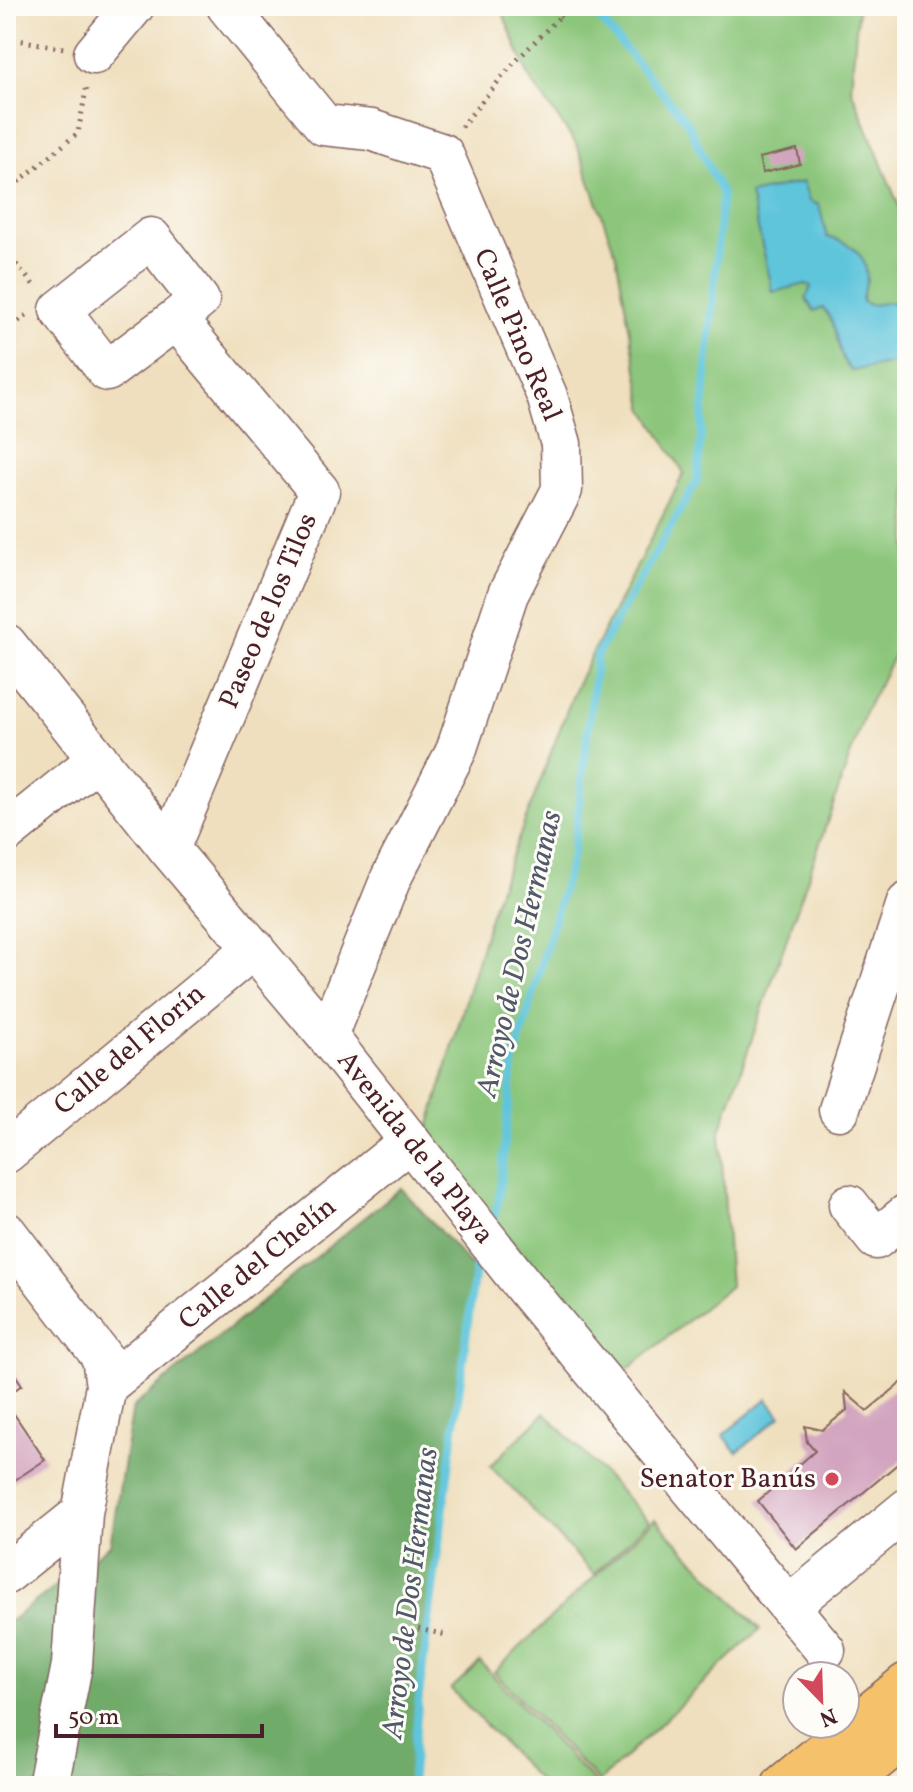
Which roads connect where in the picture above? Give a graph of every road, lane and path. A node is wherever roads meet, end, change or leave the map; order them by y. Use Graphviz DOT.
graph roads {
  1 [pos="134,6"];
  2 [pos="227,6"];
  3 [pos="547,6"];
  4 [pos="570,6"];
  5 [pos="562,17"];
  6 [pos="6,38"];
  7 [pos="94,54"];
  8 [pos="443,154"];
  9 [pos="6,192"];
  10 [pos="6,252"];
  11 [pos="46,300"];
  12 [pos="36,308"];
  13 [pos="176,319"];
  14 [pos="6,331"];
  15 [pos="6,644"];
  16 [pos="98,759"];
  17 [pos="6,833"];
  18 [pos="169,849"];
  19 [pos="907,903"];
  20 [pos="254,948"];
  21 [pos="327,1036"];
  22 [pos="839,1110"];
  23 [pos="410,1141"];
  24 [pos="6,1153"];
  25 [pos="849,1205"];
  26 [pos="907,1214"];
  27 [pos="6,1232"];
  28 [pos="106,1386"];
  29 [pos="907,1509"];
  30 [pos="82,1513"];
  31 [pos="6,1574"];
  32 [pos="789,1606"];
  33 [pos="418,1629"];
  34 [pos="447,1635"];
  35 [pos="825,1650"];
  36 [pos="907,1685"];
  37 [pos="907,1733"];
  38 [pos="48,1786"];
  39 [pos="784,1786"];
  40 [pos="842,1786"];
  1 -- 7 [label="street"];
  2 -- 8 [label="street"];
  3 -- 5 [label="path"];
  4 -- 5 [label="path"];
  5 -- 8 [label="path"];
  6 -- 7 [label="path"];
  7 -- 9 [label="path"];
  8 -- 21 [label="street, Calle Pino Real"];
  10 -- 11 [label="path"];
  12 -- 14 [label="path"];
  13 -- 18 [label="street, Paseo de los Tilos"];
  15 -- 16 [label="street, Avenida de la Playa"];
  16 -- 17 [label="street"];
  16 -- 18 [label="street, Avenida de la Playa"];
  18 -- 20 [label="street, Avenida de la Playa"];
  19 -- 22 [label="street"];
  20 -- 21 [label="street, Avenida de la Playa"];
  20 -- 24 [label="street, Calle del Florín"];
  21 -- 23 [label="street, Avenida de la Playa"];
  23 -- 28 [label="street, Calle del Chelín"];
  23 -- 32 [label="street, Avenida de la Playa"];
  25 -- 26 [label="street"];
  27 -- 28 [label="street"];
  28 -- 30 [label="street"];
  29 -- 32 [label="street"];
  30 -- 31 [label="street"];
  30 -- 38 [label="street"];
  32 -- 35 [label="street, Avenida de la Playa"];
  33 -- 34 [label="path"];
  36 -- 39 [label="highway"];
  37 -- 40 [label="highway"];
}
